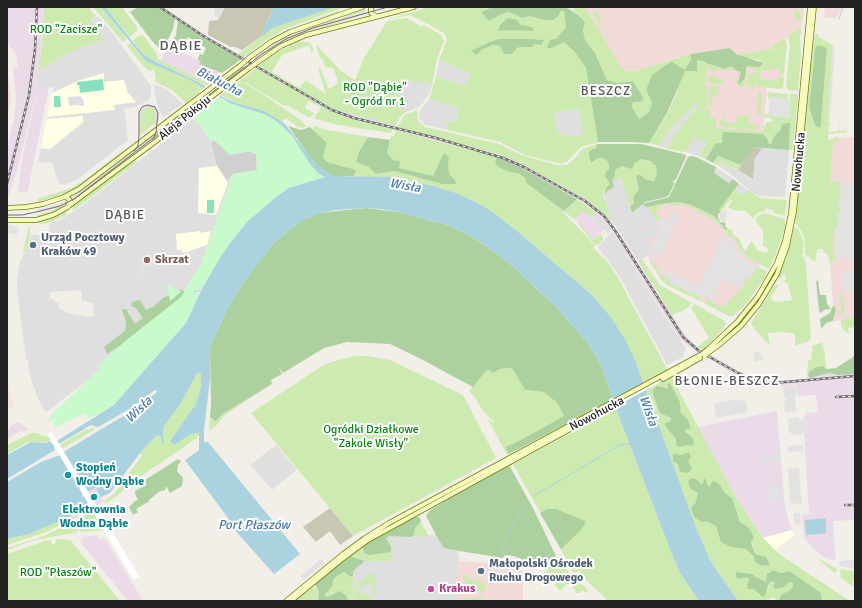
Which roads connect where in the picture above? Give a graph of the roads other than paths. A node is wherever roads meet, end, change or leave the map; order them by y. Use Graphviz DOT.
graph roads {
  1 [pos="362,7"];
  2 [pos="371,7"];
  3 [pos="414,7"];
  4 [pos="810,7"];
  5 [pos="814,7"];
  6 [pos="405,8"];
  7 [pos="376,16"];
  8 [pos="168,121"];
  9 [pos="172,128"];
  10 [pos="64,197"];
  11 [pos="7,208"];
  12 [pos="66,208"];
  13 [pos="7,220"];
  14 [pos="708,351"];
  15 [pos="569,428"];
  16 [pos="286,601"];
  17 [pos="291,601"];
  1 -- 8 [label="main road, Aleja Pokoju, bridge"];
  2 -- 7 [label="main road"];
  3 -- 6 [label="main road, Aleja Pokoju"];
  4 -- 14 [label="main road, Nowohucka"];
  5 -- 14 [label="main road, Nowohucka"];
  6 -- 7 [label="main road, Aleja Pokoju"];
  7 -- 9 [label="main road, Aleja Pokoju, bridge"];
  8 -- 9 [label="main road"];
  8 -- 10 [label="main road, Aleja Pokoju"];
  9 -- 12 [label="main road, Aleja Pokoju"];
  10 -- 11 [label="main road, Aleja Pokoju"];
  10 -- 12 [label="main road"];
  12 -- 13 [label="main road, Aleja Pokoju"];
  14 -- 15 [label="main road, Nowohucka, bridge"];
  15 -- 16 [label="main road, Nowohucka"];
  15 -- 17 [label="main road, Nowohucka"];
}
